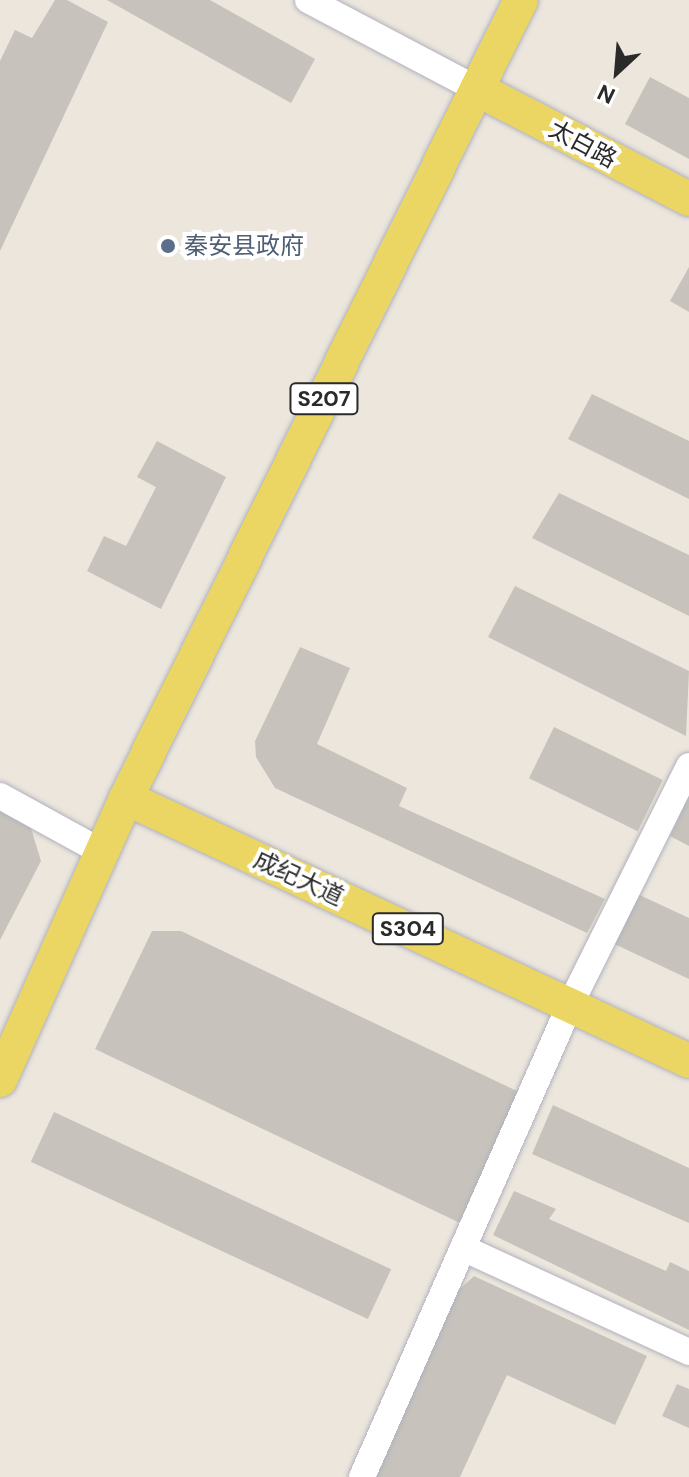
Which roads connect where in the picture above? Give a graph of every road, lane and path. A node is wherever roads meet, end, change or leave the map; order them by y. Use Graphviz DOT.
graph roads {
  1 [pos="308,0"];
  2 [pos="521,0"];
  3 [pos="477,89"];
  4 [pos="689,199"];
  5 [pos="689,766"];
  6 [pos="0,796"];
  7 [pos="126,798"];
  8 [pos="102,852"];
  9 [pos="570,1005"];
  10 [pos="689,1061"];
  11 [pos="0,1080"];
  12 [pos="463,1248"];
  13 [pos="689,1352"];
  14 [pos="362,1477"];
  1 -- 3 [label="street"];
  2 -- 3 [label="main road, S207"];
  3 -- 4 [label="main road, 太白路"];
  3 -- 7 [label="main road, S207"];
  5 -- 9 [label="street"];
  6 -- 8 [label="street"];
  7 -- 8 [label="main road, S207"];
  7 -- 9 [label="main road, 成纪大道 / S304"];
  8 -- 11 [label="main road, S207"];
  9 -- 10 [label="main road, 成纪大道 / S304"];
  9 -- 12 [label="street"];
  12 -- 13 [label="street"];
  12 -- 14 [label="street"];
}
